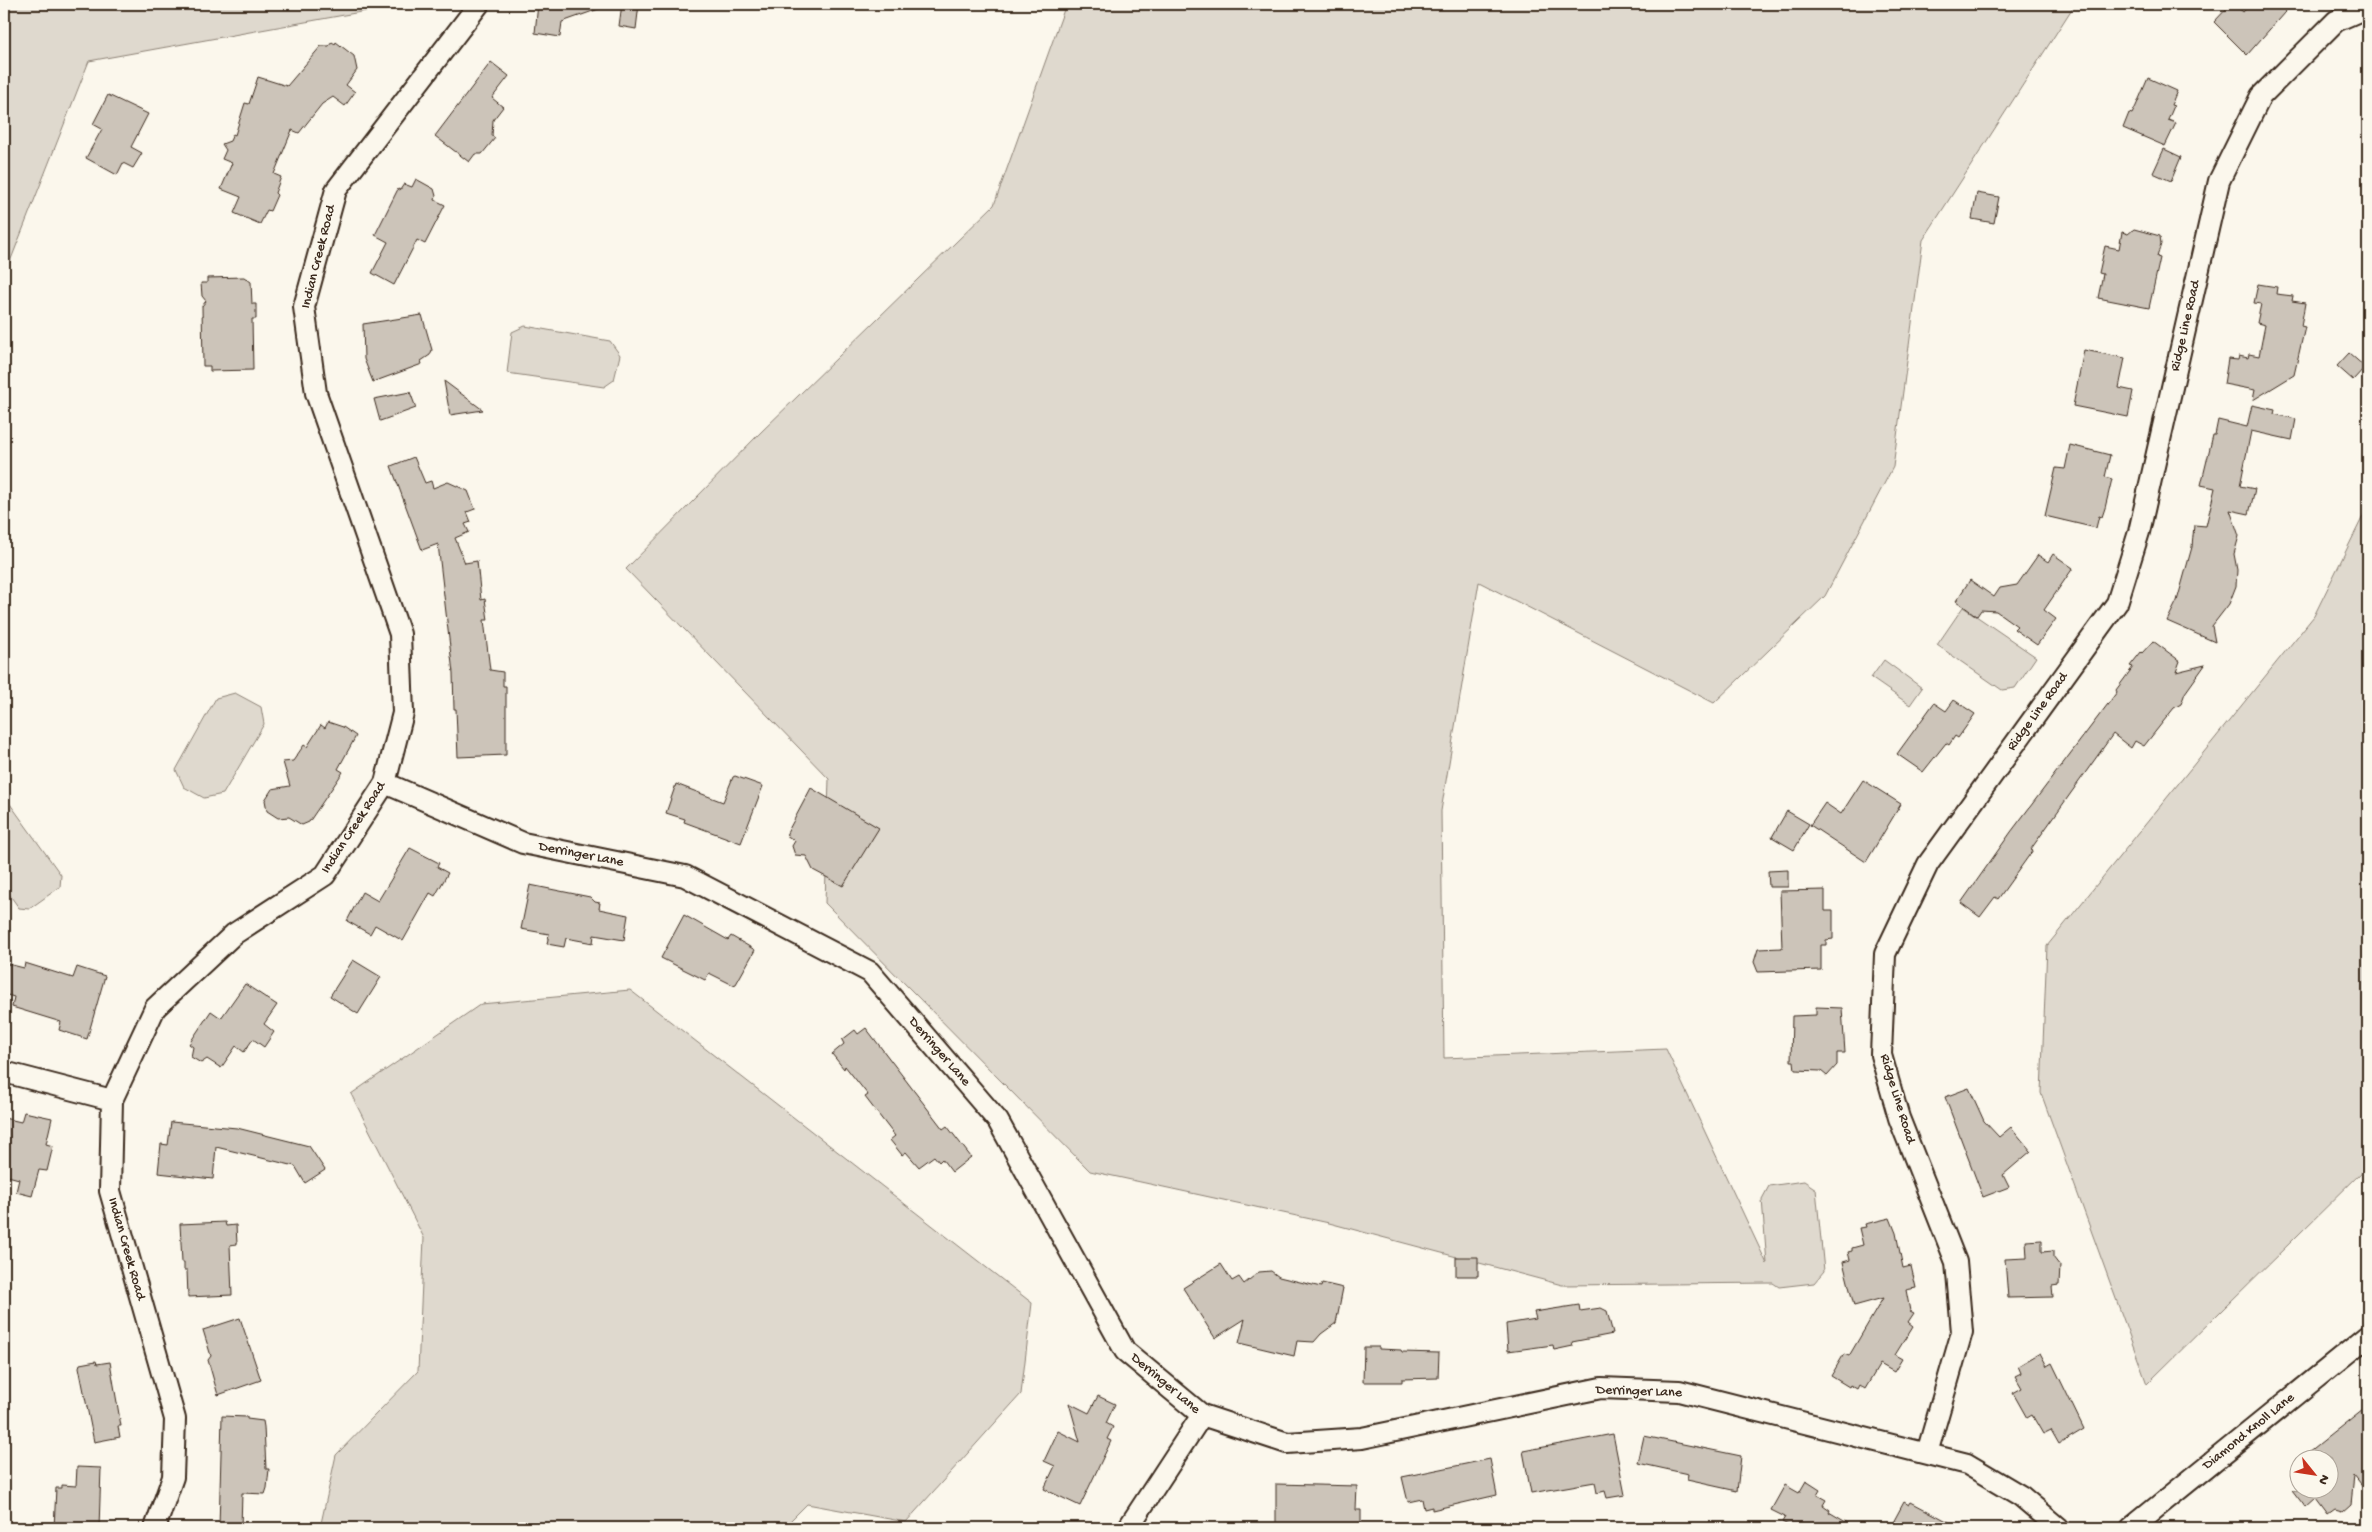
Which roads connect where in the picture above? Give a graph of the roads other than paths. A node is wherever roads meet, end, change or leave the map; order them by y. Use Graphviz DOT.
graph roads {
  1 [pos="479,4"];
  2 [pos="2368,7"];
  3 [pos="385,783"];
  4 [pos="4,1072"];
  5 [pos="112,1100"];
  6 [pos="2368,1336"];
  7 [pos="1202,1415"];
  8 [pos="1927,1453"];
  9 [pos="156,1528"];
  10 [pos="1128,1528"];
  11 [pos="2058,1528"];
  12 [pos="2131,1528"];
  1 -- 3 [label="street, Indian Creek Road"];
  2 -- 8 [label="street, Ridge Line Road"];
  3 -- 5 [label="street, Indian Creek Road"];
  3 -- 7 [label="street, Derringer Lane"];
  4 -- 5 [label="street"];
  5 -- 9 [label="street, Indian Creek Road"];
  6 -- 12 [label="street, Diamond Knoll Lane"];
  7 -- 8 [label="street, Derringer Lane"];
  7 -- 10 [label="street"];
  8 -- 11 [label="street, Derringer Lane"];
}
